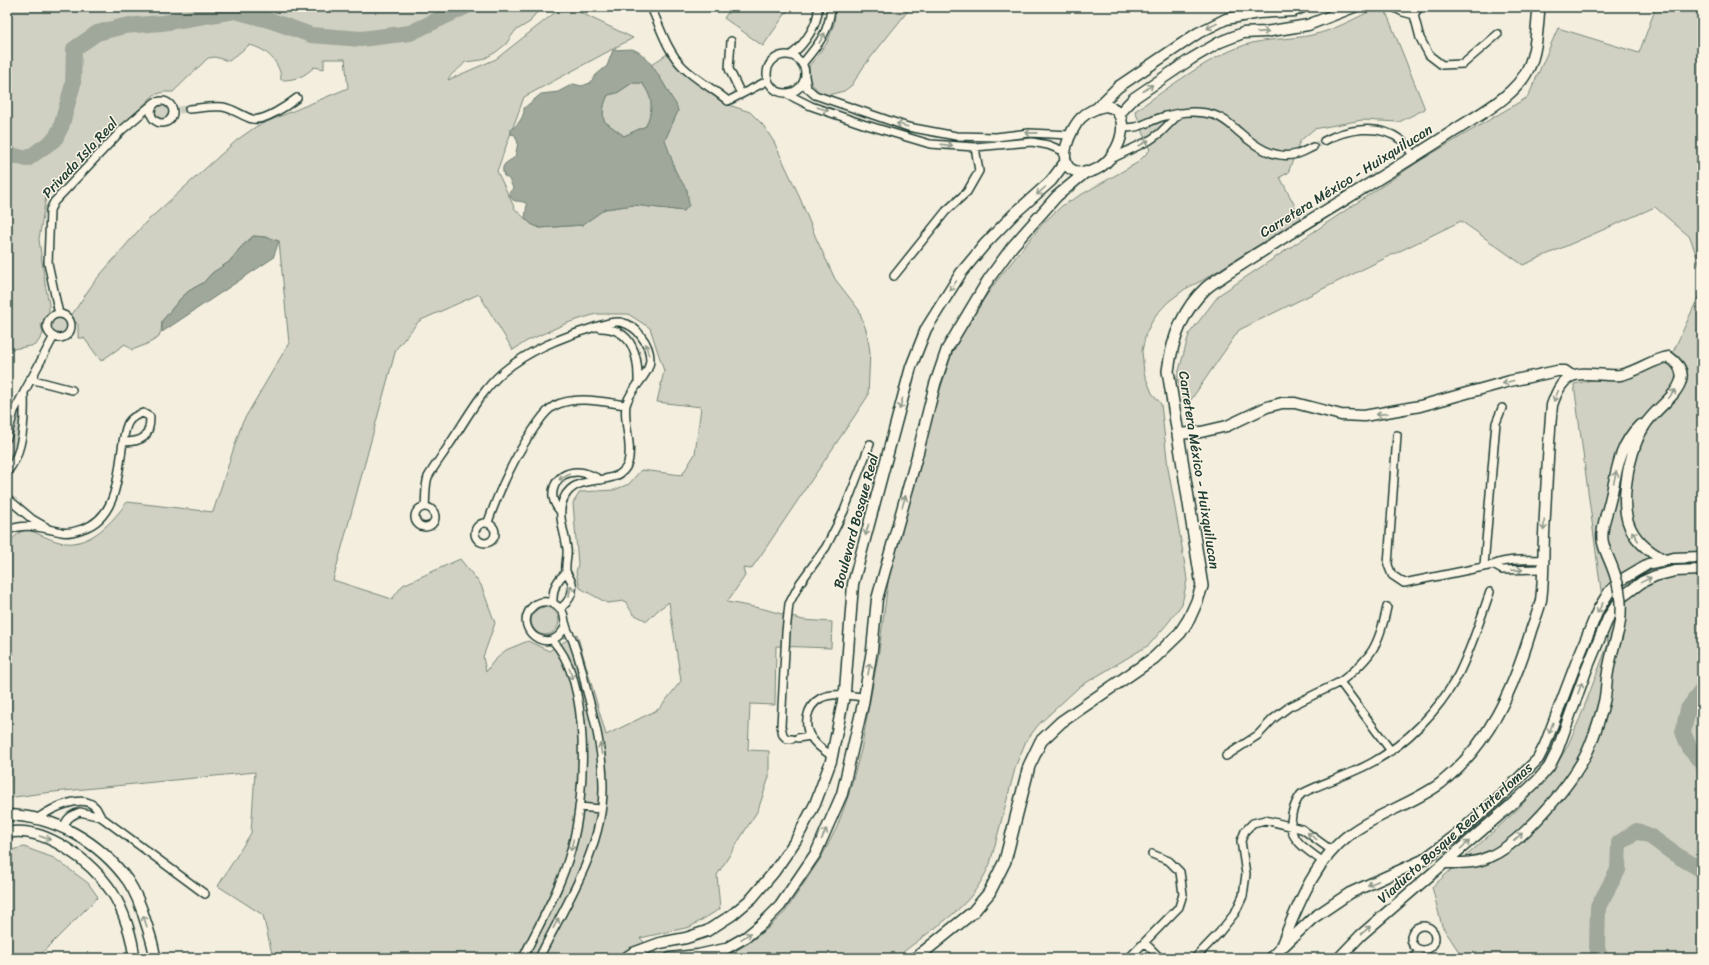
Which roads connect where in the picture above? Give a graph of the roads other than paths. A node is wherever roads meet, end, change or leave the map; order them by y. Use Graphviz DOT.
graph roads {
  1 [pos="651,7"];
  2 [pos="818,7"];
  3 [pos="832,7"];
  4 [pos="1304,7"];
  5 [pos="1354,7"];
  6 [pos="1392,7"];
  7 [pos="1419,7"];
  8 [pos="1539,7"];
  9 [pos="1414,15"];
  10 [pos="1498,34"];
  11 [pos="731,41"];
  12 [pos="791,55"];
  13 [pos="802,64"];
  14 [pos="805,76"];
  15 [pos="767,81"];
  16 [pos="741,94"];
  17 [pos="787,94"];
  18 [pos="297,98"];
  19 [pos="155,102"];
  20 [pos="1097,108"];
  21 [pos="189,109"];
  22 [pos="1180,113"];
  23 [pos="1119,114"];
  24 [pos="1121,127"];
  25 [pos="1070,135"];
  26 [pos="1324,141"];
  27 [pos="975,147"];
  28 [pos="1313,147"];
  29 [pos="1066,157"];
  30 [pos="1414,157"];
  31 [pos="1109,160"];
  32 [pos="1086,172"];
  33 [pos="894,276"];
  34 [pos="59,314"];
  35 [pos="592,328"];
  36 [pos="53,338"];
  37 [pos="1572,376"];
  38 [pos="30,379"];
  39 [pos="638,384"];
  40 [pos="72,390"];
  41 [pos="24,393"];
  42 [pos="626,405"];
  43 [pos="1502,408"];
  44 [pos="1659,409"];
  45 [pos="1178,434"];
  46 [pos="1397,435"];
  47 [pos="7,438"];
  48 [pos="123,442"];
  49 [pos="870,444"];
  50 [pos="7,472"];
  51 [pos="601,480"];
  52 [pos="7,498"];
  53 [pos="425,506"];
  54 [pos="560,511"];
  55 [pos="488,522"];
  56 [pos="52,530"];
  57 [pos="7,531"];
  58 [pos="1702,557"];
  59 [pos="1665,560"];
  60 [pos="1543,564"];
  61 [pos="1484,566"];
  62 [pos="1702,570"];
  63 [pos="566,573"];
  64 [pos="1490,592"];
  65 [pos="553,602"];
  66 [pos="1387,607"];
  67 [pos="561,608"];
  68 [pos="566,625"];
  69 [pos="552,640"];
  70 [pos="1340,682"];
  71 [pos="844,696"];
  72 [pos="864,697"];
  73 [pos="810,736"];
  74 [pos="1391,751"];
  75 [pos="832,756"];
  76 [pos="1226,756"];
  77 [pos="579,807"];
  78 [pos="601,809"];
  79 [pos="7,815"];
  80 [pos="101,817"];
  81 [pos="38,818"];
  82 [pos="1290,826"];
  83 [pos="65,829"];
  84 [pos="7,833"];
  85 [pos="1332,850"];
  86 [pos="1152,854"];
  87 [pos="1322,862"];
  88 [pos="1444,863"];
  89 [pos="206,894"];
  90 [pos="1145,943"];
  91 [pos="1280,949"];
  92 [pos="1420,950"];
  93 [pos="134,958"];
  94 [pos="155,958"];
  95 [pos="523,958"];
  96 [pos="539,958"];
  97 [pos="625,958"];
  98 [pos="670,958"];
  99 [pos="916,958"];
  100 [pos="1129,958"];
  101 [pos="1160,958"];
  102 [pos="1195,958"];
  103 [pos="1271,958"];
  104 [pos="1339,958"];
  105 [pos="1412,958"];
  1 -- 16 [label="street"];
  2 -- 12 [label="street"];
  13 -- 3 [label="street, one-way"];
  4 -- 20 [label="street, one-way"];
  23 -- 5 [label="street, one-way"];
  6 -- 9 [label="street"];
  7 -- 9 [label="street"];
  8 -- 30 [label="main road, Carretera México - Huixquilucan"];
  9 -- 10 [label="street"];
  11 -- 16 [label="street"];
  12 -- 13 [label="street"];
  12 -- 15 [label="street"];
  13 -- 14 [label="street"];
  14 -- 17 [label="street"];
  25 -- 14 [label="street, one-way"];
  15 -- 16 [label="street"];
  15 -- 17 [label="street"];
  17 -- 27 [label="street, one-way"];
  18 -- 21 [label="street"];
  19 -- 19 [label="street"];
  19 -- 34 [label="street, Privada Isla Real"];
  20 -- 23 [label="street"];
  20 -- 25 [label="street"];
  22 -- 24 [label="street"];
  22 -- 28 [label="street"];
  31 -- 22 [label="street, one-way"];
  23 -- 24 [label="street"];
  24 -- 31 [label="street"];
  25 -- 29 [label="street"];
  26 -- 30 [label="street"];
  27 -- 29 [label="street"];
  27 -- 33 [label="street"];
  29 -- 32 [label="street"];
  29 -- 71 [label="street, Boulevard Bosque Real, one-way"];
  30 -- 45 [label="main road, Carretera México - Huixquilucan"];
  31 -- 32 [label="street"];
  72 -- 32 [label="street, one-way"];
  34 -- 36 [label="street"];
  34 -- 36 [label="street"];
  35 -- 39 [label="street"];
  39 -- 35 [label="street, one-way"];
  35 -- 53 [label="street"];
  36 -- 38 [label="street"];
  44 -- 37 [label="street, one-way"];
  37 -- 45 [label="street, one-way"];
  37 -- 60 [label="street, one-way"];
  38 -- 40 [label="street"];
  38 -- 41 [label="street"];
  39 -- 42 [label="street"];
  41 -- 47 [label="street"];
  41 -- 50 [label="street"];
  42 -- 51 [label="street"];
  42 -- 55 [label="street"];
  43 -- 61 [label="street"];
  59 -- 44 [label="street, one-way"];
  88 -- 44 [label="street, one-way, bridge"];
  45 -- 99 [label="main road, Carretera México - Huixquilucan"];
  46 -- 61 [label="street"];
  48 -- 48 [label="street"];
  48 -- 56 [label="street"];
  49 -- 73 [label="street"];
  51 -- 54 [label="street"];
  51 -- 54 [label="street, one-way"];
  52 -- 56 [label="street"];
  54 -- 63 [label="street"];
  56 -- 57 [label="street"];
  58 -- 59 [label="street, Viaducto Bosque Real Interlomas"];
  59 -- 91 [label="street, Viaducto Bosque Real Interlomas, one-way"];
  60 -- 61 [label="street"];
  60 -- 85 [label="street"];
  88 -- 62 [label="street, Viaducto Bosque Real Interlomas, one-way"];
  63 -- 65 [label="street"];
  67 -- 63 [label="street, one-way"];
  64 -- 74 [label="street"];
  65 -- 67 [label="street"];
  65 -- 69 [label="street"];
  66 -- 70 [label="street"];
  67 -- 68 [label="street"];
  68 -- 69 [label="street"];
  78 -- 68 [label="street, one-way"];
  69 -- 77 [label="street, one-way"];
  70 -- 74 [label="street"];
  70 -- 76 [label="street"];
  71 -- 72 [label="street"];
  71 -- 73 [label="street"];
  71 -- 75 [label="street, Boulevard Bosque Real"];
  98 -- 72 [label="street, one-way"];
  73 -- 75 [label="street"];
  74 -- 82 [label="street"];
  75 -- 97 [label="street, Boulevard Bosque Real"];
  77 -- 78 [label="street"];
  77 -- 95 [label="street, one-way"];
  96 -- 78 [label="street, one-way"];
  79 -- 81 [label="street"];
  80 -- 81 [label="street"];
  80 -- 83 [label="street"];
  80 -- 89 [label="street"];
  81 -- 83 [label="street"];
  85 -- 82 [label="street, one-way"];
  82 -- 87 [label="street"];
  82 -- 102 [label="street"];
  94 -- 83 [label="street, one-way"];
  84 -- 93 [label="street, one-way"];
  85 -- 87 [label="street"];
  86 -- 90 [label="street"];
  87 -- 91 [label="street"];
  104 -- 88 [label="street, Viaducto Bosque Real Interlomas, one-way"];
  90 -- 100 [label="street"];
  90 -- 101 [label="street"];
  91 -- 103 [label="street, Viaducto Bosque Real Interlomas"];
  92 -- 105 [label="street"];
}
